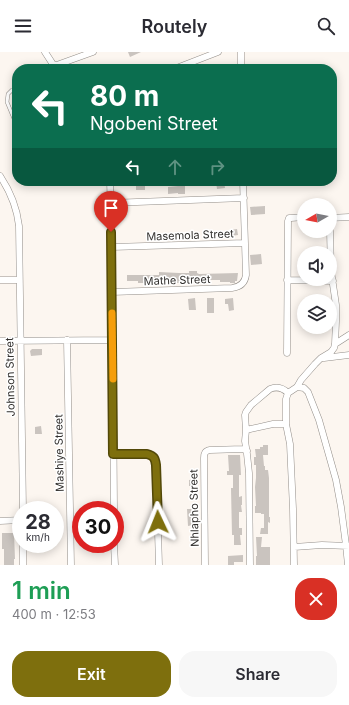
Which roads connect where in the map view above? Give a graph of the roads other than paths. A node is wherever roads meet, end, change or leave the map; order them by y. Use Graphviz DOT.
graph roads {
  1 [pos="44,52"];
  2 [pos="93,52"];
  3 [pos="218,52"];
  4 [pos="241,52"];
  5 [pos="52,64"];
  6 [pos="64,64"];
  7 [pos="187,64"];
  8 [pos="241,64"];
  9 [pos="12,90"];
  10 [pos="12,114"];
  11 [pos="1,180"];
  12 [pos="110,186"];
  13 [pos="243,186"];
  14 [pos="244,198"];
  15 [pos="110,202"];
  16 [pos="349,217"];
  17 [pos="297,218"];
  18 [pos="337,218"];
  19 [pos="245,243"];
  20 [pos="112,247"];
  21 [pos="0,280"];
  22 [pos="19,280"];
  23 [pos="287,280"];
  24 [pos="297,280"];
  25 [pos="334,286"];
  26 [pos="112,292"];
  27 [pos="349,335"];
  28 [pos="20,340"];
  29 [pos="67,340"];
  30 [pos="112,340"];
  31 [pos="0,341"];
  32 [pos="335,344"];
  33 [pos="287,353"];
  34 [pos="349,355"];
  35 [pos="321,358"];
  36 [pos="298,387"];
  37 [pos="288,393"];
  38 [pos="286,424"];
  39 [pos="246,430"];
  40 [pos="247,451"];
  41 [pos="113,454"];
  42 [pos="23,501"];
  43 [pos="114,501"];
  44 [pos="12,520"];
  45 [pos="0,521"];
  46 [pos="348,546"];
  47 [pos="294,547"];
  48 [pos="23,553"];
  49 [pos="114,553"];
  50 [pos="23,565"];
  51 [pos="71,565"];
  52 [pos="115,565"];
  53 [pos="159,565"];
  54 [pos="205,565"];
  55 [pos="250,565"];
  56 [pos="294,565"];
  57 [pos="348,565"];
  1 -- 5 [label="street"];
  2 -- 6 [label="street"];
  3 -- 7 [label="street"];
  4 -- 8 [label="street"];
  9 -- 10 [label="lane"];
  11 -- 22 [label="street, Johnson Street"];
  12 -- 15 [label="street"];
  13 -- 14 [label="street"];
  14 -- 15 [label="street"];
  14 -- 19 [label="street"];
  15 -- 20 [label="street"];
  16 -- 18 [label="street"];
  17 -- 23 [label="street"];
  19 -- 20 [label="street, Masemola Street"];
  19 -- 26 [label="street, Mathe Street"];
  20 -- 26 [label="street"];
  21 -- 22 [label="street"];
  22 -- 28 [label="street, Johnson Street"];
  23 -- 24 [label="street"];
  23 -- 33 [label="street"];
  25 -- 32 [label="street"];
  26 -- 30 [label="street"];
  27 -- 32 [label="street"];
  28 -- 29 [label="street"];
  28 -- 31 [label="street"];
  28 -- 42 [label="street, Johnson Street"];
  29 -- 30 [label="street"];
  29 -- 51 [label="street, Mashiye Street"];
  30 -- 41 [label="street"];
  32 -- 35 [label="street"];
  34 -- 35 [label="street"];
  35 -- 36 [label="street"];
  36 -- 37 [label="street"];
  36 -- 46 [label="street"];
  37 -- 38 [label="street"];
  37 -- 39 [label="street"];
  38 -- 39 [label="street"];
  38 -- 47 [label="street"];
  39 -- 40 [label="street"];
  40 -- 54 [label="street, Nhlapho Street"];
  40 -- 55 [label="street"];
  41 -- 43 [label="street"];
  41 -- 53 [label="street"];
  44 -- 45 [label="street"];
  46 -- 47 [label="street"];
  46 -- 57 [label="street"];
  47 -- 56 [label="street"];
  48 -- 50 [label="street"];
  49 -- 52 [label="street"];
}
